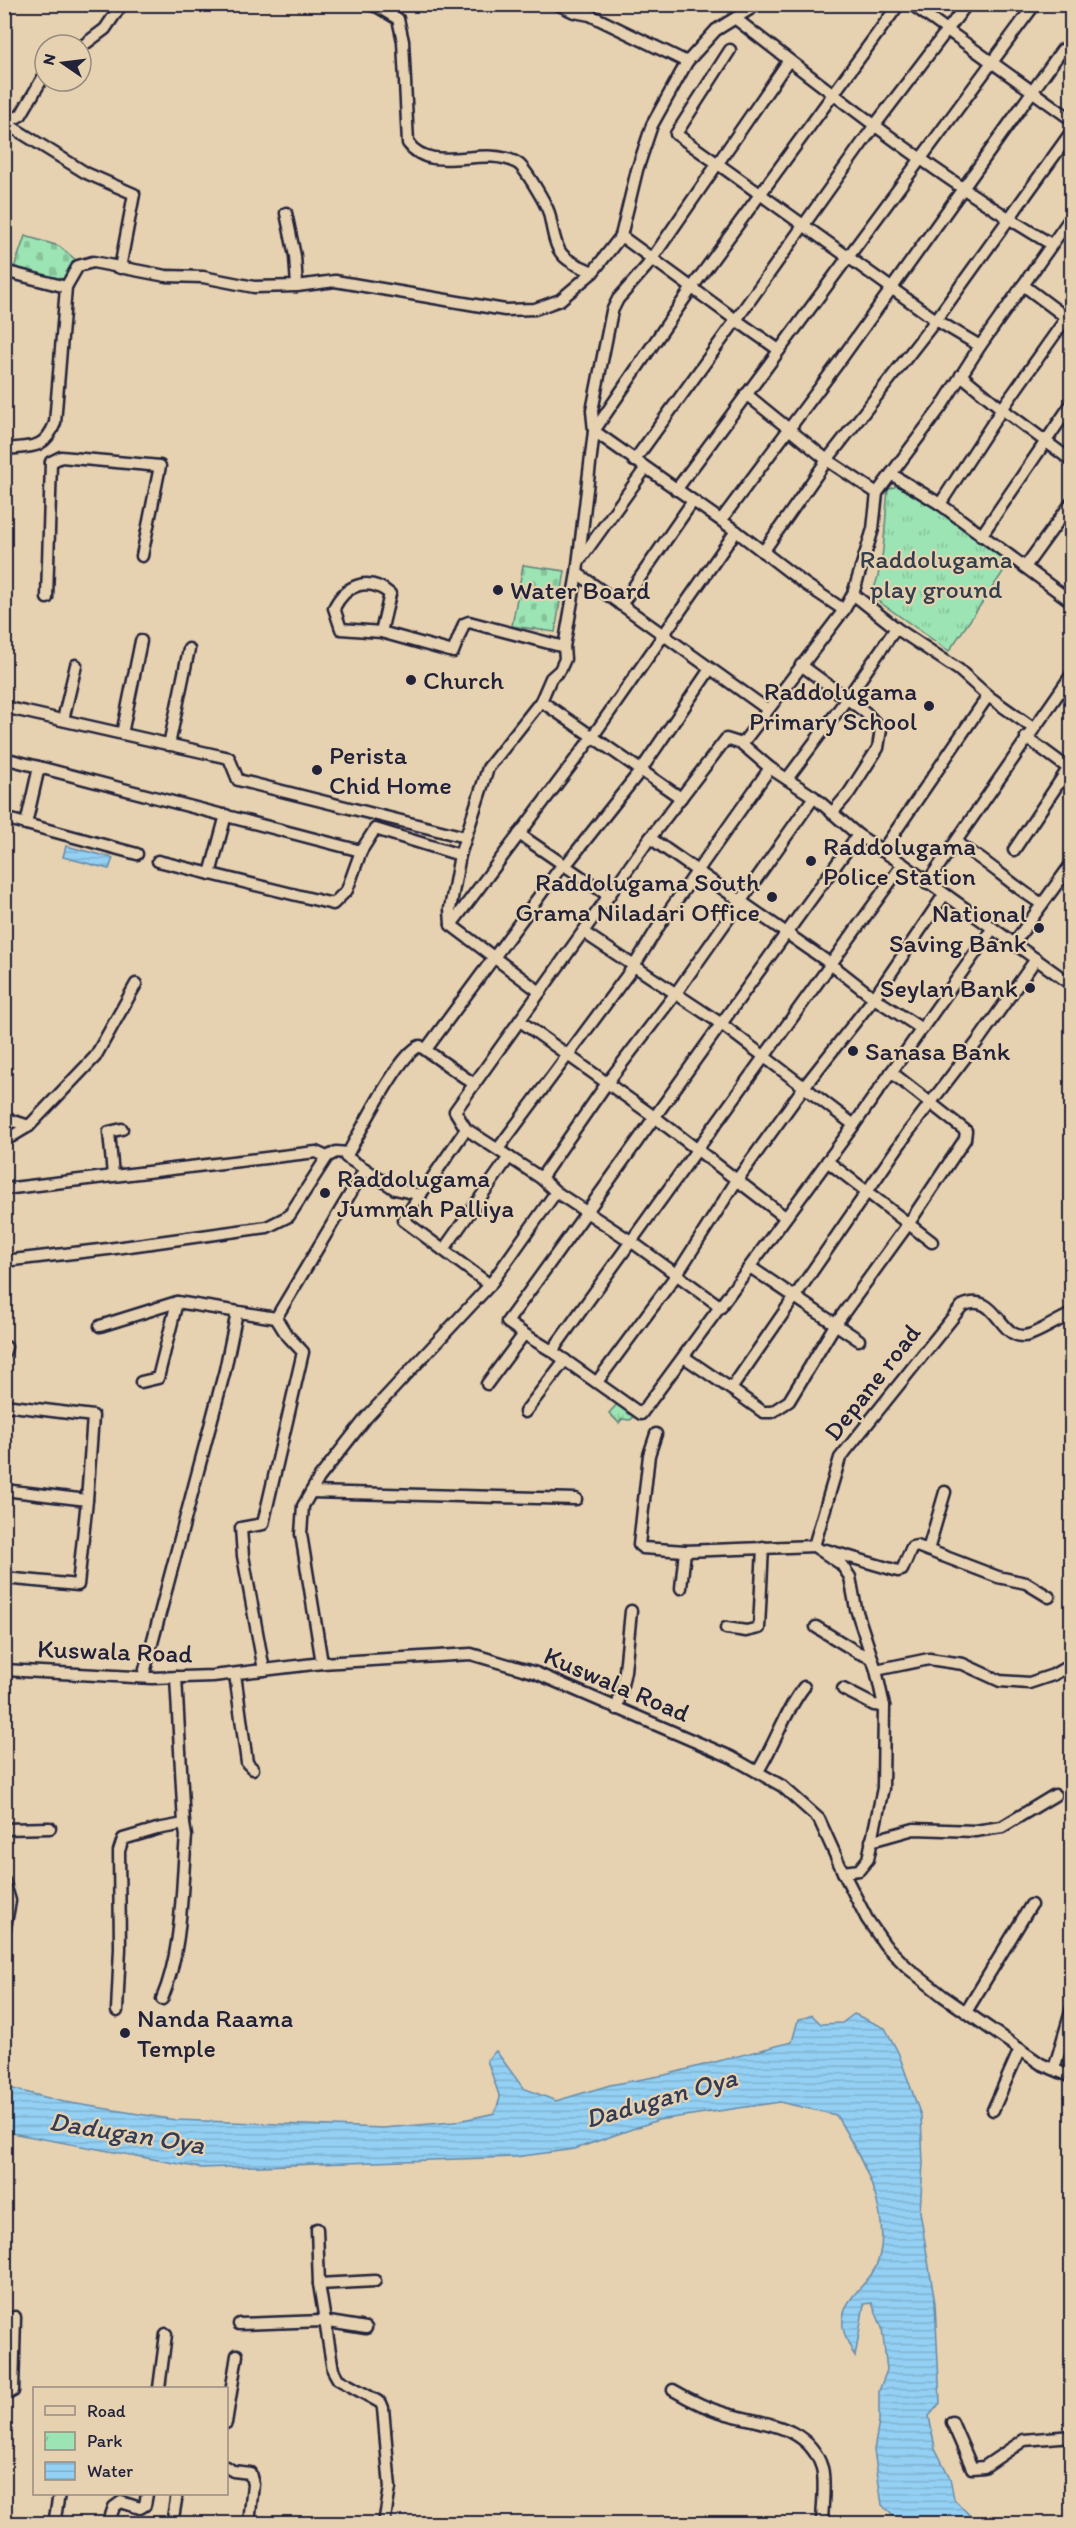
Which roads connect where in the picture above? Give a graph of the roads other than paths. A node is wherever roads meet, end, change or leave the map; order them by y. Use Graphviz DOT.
graph roads {
  1 [pos="122,4"];
  2 [pos="368,4"];
  3 [pos="557,4"];
  4 [pos="758,4"];
  5 [pos="899,4"];
  6 [pos="911,4"];
  7 [pos="967,4"];
  8 [pos="1035,4"];
  9 [pos="736,19"];
  10 [pos="947,29"];
  11 [pos="93,38"];
  12 [pos="730,50"];
  13 [pos="1062,50"];
  14 [pos="789,60"];
  15 [pos="687,62"];
  16 [pos="992,62"];
  17 [pos="1033,92"];
  18 [pos="34,93"];
  19 [pos="834,95"];
  20 [pos="1071,120"];
  21 [pos="5,123"];
  22 [pos="875,125"];
  23 [pos="1071,131"];
  24 [pos="920,158"];
  25 [pos="717,163"];
  26 [pos="964,188"];
  27 [pos="761,194"];
  28 [pos="286,213"];
  29 [pos="1071,216"];
  30 [pos="1007,219"];
  31 [pos="805,225"];
  32 [pos="621,236"];
  33 [pos="1051,244"];
  34 [pos="848,256"];
  35 [pos="652,258"];
  36 [pos="120,268"];
  37 [pos="4,271"];
  38 [pos="593,272"];
  39 [pos="1023,285"];
  40 [pos="297,286"];
  41 [pos="66,287"];
  42 [pos="892,288"];
  43 [pos="691,289"];
  44 [pos="1070,317"];
  45 [pos="736,320"];
  46 [pos="936,320"];
  47 [pos="980,346"];
  48 [pos="779,350"];
  49 [pos="962,375"];
  50 [pos="746,394"];
  51 [pos="1071,403"];
  52 [pos="1002,409"];
  53 [pos="789,428"];
  54 [pos="594,431"];
  55 [pos="1045,441"];
  56 [pos="36,446"];
  57 [pos="4,449"];
  58 [pos="827,460"];
  59 [pos="634,461"];
  60 [pos="1071,461"];
  61 [pos="51,462"];
  62 [pos="645,469"];
  63 [pos="891,474"];
  64 [pos="676,490"];
  65 [pos="877,493"];
  66 [pos="693,501"];
  67 [pos="1071,502"];
  68 [pos="940,504"];
  69 [pos="721,520"];
  70 [pos="736,531"];
  71 [pos="981,536"];
  72 [pos="763,552"];
  73 [pos="142,556"];
  74 [pos="1025,567"];
  75 [pos="577,569"];
  76 [pos="853,594"];
  77 [pos="47,598"];
  78 [pos="1071,602"];
  79 [pos="621,605"];
  80 [pos="844,610"];
  81 [pos="896,628"];
  82 [pos="381,632"];
  83 [pos="664,636"];
  84 [pos="141,642"];
  85 [pos="564,647"];
  86 [pos="189,649"];
  87 [pos="76,664"];
  88 [pos="801,664"];
  89 [pos="710,669"];
  90 [pos="1071,674"];
  91 [pos="988,696"];
  92 [pos="846,700"];
  93 [pos="540,701"];
  94 [pos="4,707"];
  95 [pos="767,709"];
  96 [pos="63,720"];
  97 [pos="1033,728"];
  98 [pos="122,734"];
  99 [pos="593,736"];
  100 [pos="1026,737"];
  101 [pos="742,744"];
  102 [pos="169,745"];
  103 [pos="4,758"];
  104 [pos="39,767"];
  105 [pos="1070,767"];
  106 [pos="770,768"];
  107 [pos="641,770"];
  108 [pos="787,778"];
  109 [pos="814,797"];
  110 [pos="681,798"];
  111 [pos="832,813"];
  112 [pos="226,814"];
  113 [pos="4,818"];
  114 [pos="26,824"];
  115 [pos="519,834"];
  116 [pos="858,835"];
  117 [pos="465,837"];
  118 [pos="650,838"];
  119 [pos="957,843"];
  120 [pos="1014,850"];
  121 [pos="361,851"];
  122 [pos="882,851"];
  123 [pos="137,854"];
  124 [pos="460,855"];
  125 [pos="158,861"];
  126 [pos="1071,862"];
  127 [pos="903,864"];
  128 [pos="564,865"];
  129 [pos="699,872"];
  130 [pos="210,874"];
  131 [pos="927,882"];
  132 [pos="944,895"];
  133 [pos="609,896"];
  134 [pos="741,902"];
  135 [pos="1042,904"];
  136 [pos="451,925"];
  137 [pos="993,928"];
  138 [pos="583,932"];
  139 [pos="785,933"];
  140 [pos="1014,943"];
  141 [pos="494,958"];
  142 [pos="1036,959"];
  143 [pos="832,965"];
  144 [pos="634,966"];
  145 [pos="136,984"];
  146 [pos="1071,985"];
  147 [pos="540,992"];
  148 [pos="676,993"];
  149 [pos="874,998"];
  150 [pos="520,1021"];
  151 [pos="720,1023"];
  152 [pos="922,1029"];
  153 [pos="427,1048"];
  154 [pos="567,1056"];
  155 [pos="765,1058"];
  156 [pos="891,1072"];
  157 [pos="607,1083"];
  158 [pos="474,1084"];
  159 [pos="804,1087"];
  160 [pos="932,1102"];
  161 [pos="4,1118"];
  162 [pos="656,1118"];
  163 [pos="854,1125"];
  164 [pos="29,1126"];
  165 [pos="122,1129"];
  166 [pos="466,1129"];
  167 [pos="4,1141"];
  168 [pos="498,1149"];
  169 [pos="698,1150"];
  170 [pos="348,1153"];
  171 [pos="327,1157"];
  172 [pos="509,1157"];
  173 [pos="827,1161"];
  174 [pos="366,1169"];
  175 [pos="113,1176"];
  176 [pos="541,1178"];
  177 [pos="737,1180"];
  178 [pos="4,1189"];
  179 [pos="556,1192"];
  180 [pos="868,1193"];
  181 [pos="421,1195"];
  182 [pos="586,1214"];
  183 [pos="785,1217"];
  184 [pos="909,1223"];
  185 [pos="632,1242"];
  186 [pos="932,1242"];
  187 [pos="444,1249"];
  188 [pos="4,1261"];
  189 [pos="750,1268"];
  190 [pos="677,1274"];
  191 [pos="490,1285"];
  192 [pos="795,1298"];
  193 [pos="177,1302"];
  194 [pos="722,1307"];
  195 [pos="237,1312"];
  196 [pos="1071,1314"];
  197 [pos="276,1318"];
  198 [pos="835,1325"];
  199 [pos="100,1326"];
  200 [pos="524,1334"];
  201 [pos="859,1340"];
  202 [pos="552,1351"];
  203 [pos="684,1357"];
  204 [pos="565,1360"];
  205 [pos="141,1382"];
  206 [pos="597,1382"];
  207 [pos="487,1384"];
  208 [pos="730,1389"];
  209 [pos="4,1405"];
  210 [pos="525,1412"];
  211 [pos="656,1434"];
  212 [pos="4,1490"];
  213 [pos="311,1492"];
  214 [pos="945,1492"];
  215 [pos="576,1499"];
  216 [pos="87,1500"];
  217 [pos="814,1546"];
  218 [pos="763,1547"];
  219 [pos="928,1550"];
  220 [pos="685,1551"];
  221 [pos="4,1578"];
  222 [pos="681,1588"];
  223 [pos="1049,1597"];
  224 [pos="631,1611"];
  225 [pos="816,1627"];
  226 [pos="726,1628"];
  227 [pos="872,1658"];
  228 [pos="322,1663"];
  229 [pos="1071,1664"];
  230 [pos="4,1670"];
  231 [pos="264,1670"];
  232 [pos="876,1670"];
  233 [pos="235,1674"];
  234 [pos="143,1677"];
  235 [pos="176,1677"];
  236 [pos="804,1687"];
  237 [pos="843,1689"];
  238 [pos="884,1706"];
  239 [pos="617,1709"];
  240 [pos="253,1769"];
  241 [pos="758,1771"];
  242 [pos="1055,1795"];
  243 [pos="184,1824"];
  244 [pos="50,1827"];
  245 [pos="4,1828"];
  246 [pos="871,1841"];
  247 [pos="843,1872"];
  248 [pos="4,1881"];
  249 [pos="1031,1905"];
  250 [pos="4,1933"];
  251 [pos="162,1999"];
  252 [pos="1071,2008"];
  253 [pos="117,2011"];
  254 [pos="966,2012"];
  255 [pos="1020,2049"];
  256 [pos="1054,2069"];
  257 [pos="1071,2077"];
  258 [pos="993,2110"];
  259 [pos="317,2229"];
  260 [pos="375,2281"];
  261 [pos="319,2284"];
  262 [pos="15,2317"];
  263 [pos="323,2321"];
  264 [pos="239,2324"];
  265 [pos="366,2328"];
  266 [pos="166,2334"];
  267 [pos="237,2355"];
  268 [pos="159,2387"];
  269 [pos="673,2390"];
  270 [pos="4,2396"];
  271 [pos="228,2411"];
  272 [pos="952,2422"];
  273 [pos="1071,2436"];
  274 [pos="228,2468"];
  275 [pos="59,2495"];
  276 [pos="147,2495"];
  277 [pos="177,2495"];
  278 [pos="54,2523"];
  279 [pos="108,2523"];
  280 [pos="172,2523"];
  281 [pos="249,2523"];
  282 [pos="384,2523"];
  283 [pos="822,2523"];
  1 -- 11 [label="street"];
  2 -- 38 [label="street"];
  3 -- 15 [label="street"];
  4 -- 9 [label="street"];
  5 -- 19 [label="street"];
  6 -- 10 [label="street"];
  7 -- 10 [label="street"];
  8 -- 16 [label="street"];
  9 -- 14 [label="street"];
  9 -- 15 [label="street"];
  10 -- 16 [label="street"];
  10 -- 22 [label="street"];
  12 -- 25 [label="street"];
  13 -- 17 [label="street"];
  14 -- 19 [label="street"];
  14 -- 25 [label="street"];
  15 -- 32 [label="street"];
  16 -- 17 [label="street"];
  16 -- 24 [label="street"];
  17 -- 20 [label="street"];
  17 -- 26 [label="street"];
  18 -- 21 [label="street"];
  19 -- 22 [label="street"];
  19 -- 27 [label="street"];
  21 -- 36 [label="street"];
  22 -- 24 [label="street"];
  22 -- 31 [label="street"];
  23 -- 30 [label="street"];
  24 -- 26 [label="street"];
  24 -- 34 [label="street"];
  25 -- 27 [label="street"];
  25 -- 35 [label="street"];
  26 -- 30 [label="street"];
  26 -- 42 [label="street"];
  27 -- 31 [label="street"];
  27 -- 43 [label="street"];
  28 -- 40 [label="street"];
  29 -- 33 [label="street"];
  30 -- 33 [label="street"];
  30 -- 46 [label="street"];
  31 -- 34 [label="street"];
  31 -- 45 [label="street"];
  32 -- 35 [label="street"];
  32 -- 38 [label="street"];
  33 -- 39 [label="street"];
  34 -- 42 [label="street"];
  34 -- 48 [label="street"];
  35 -- 43 [label="street"];
  35 -- 54 [label="street"];
  36 -- 40 [label="street"];
  36 -- 41 [label="street"];
  37 -- 41 [label="street"];
  38 -- 40 [label="street"];
  39 -- 44 [label="street"];
  39 -- 47 [label="street"];
  41 -- 56 [label="street"];
  42 -- 46 [label="street"];
  42 -- 53 [label="street"];
  43 -- 45 [label="street"];
  43 -- 54 [label="street"];
  44 -- 52 [label="street"];
  45 -- 48 [label="street"];
  45 -- 59 [label="street"];
  46 -- 47 [label="street"];
  46 -- 58 [label="street"];
  47 -- 49 [label="street"];
  48 -- 50 [label="street"];
  49 -- 52 [label="street"];
  49 -- 63 [label="street"];
  50 -- 53 [label="street"];
  50 -- 64 [label="street"];
  51 -- 55 [label="street"];
  52 -- 55 [label="street"];
  52 -- 68 [label="street"];
  53 -- 58 [label="street"];
  53 -- 69 [label="street"];
  54 -- 59 [label="street"];
  54 -- 75 [label="street"];
  55 -- 60 [label="street"];
  55 -- 71 [label="street"];
  56 -- 57 [label="street"];
  56 -- 61 [label="street"];
  58 -- 65 [label="street"];
  58 -- 72 [label="street"];
  59 -- 62 [label="street"];
  61 -- 73 [label="street"];
  61 -- 77 [label="street"];
  62 -- 64 [label="street"];
  62 -- 75 [label="street"];
  63 -- 65 [label="street"];
  63 -- 68 [label="street"];
  64 -- 66 [label="street"];
  65 -- 76 [label="street"];
  66 -- 69 [label="street"];
  66 -- 79 [label="street"];
  67 -- 74 [label="street"];
  68 -- 71 [label="street"];
  69 -- 70 [label="street"];
  70 -- 72 [label="street"];
  70 -- 83 [label="street"];
  71 -- 74 [label="street"];
  72 -- 80 [label="street"];
  74 -- 78 [label="street"];
  75 -- 79 [label="street"];
  75 -- 85 [label="street"];
  76 -- 80 [label="street"];
  76 -- 81 [label="street"];
  79 -- 83 [label="street"];
  80 -- 88 [label="street"];
  81 -- 91 [label="street"];
  81 -- 92 [label="street"];
  82 -- 82 [label="street"];
  82 -- 85 [label="street"];
  83 -- 89 [label="street"];
  83 -- 99 [label="street"];
  84 -- 98 [label="street"];
  85 -- 93 [label="street"];
  86 -- 102 [label="street"];
  87 -- 96 [label="street"];
  88 -- 92 [label="street"];
  88 -- 95 [label="street"];
  89 -- 95 [label="street"];
  89 -- 107 [label="street"];
  90 -- 97 [label="street"];
  91 -- 97 [label="street"];
  91 -- 122 [label="street"];
  92 -- 108 [label="street"];
  92 -- 111 [label="street"];
  93 -- 99 [label="street"];
  93 -- 117 [label="street"];
  94 -- 96 [label="street"];
  95 -- 101 [label="street"];
  96 -- 98 [label="street"];
  97 -- 100 [label="street"];
  98 -- 102 [label="street"];
  99 -- 107 [label="street"];
  99 -- 115 [label="street"];
  100 -- 105 [label="street"];
  100 -- 119 [label="street"];
  101 -- 106 [label="street"];
  101 -- 110 [label="street"];
  102 -- 117 [label="street"];
  103 -- 104 [label="street"];
  104 -- 112 [label="street"];
  104 -- 114 [label="street"];
  105 -- 120 [label="street"];
  106 -- 108 [label="street"];
  106 -- 129 [label="street"];
  107 -- 110 [label="street"];
  107 -- 128 [label="street"];
  108 -- 109 [label="street"];
  109 -- 111 [label="street"];
  109 -- 134 [label="street"];
  110 -- 118 [label="street"];
  111 -- 116 [label="street"];
  112 -- 121 [label="street"];
  112 -- 130 [label="street"];
  113 -- 114 [label="street"];
  114 -- 123 [label="street"];
  115 -- 128 [label="street"];
  115 -- 136 [label="street"];
  116 -- 122 [label="street"];
  116 -- 139 [label="street"];
  117 -- 124 [label="street"];
  118 -- 129 [label="street"];
  118 -- 133 [label="street"];
  119 -- 131 [label="street"];
  119 -- 135 [label="street"];
  121 -- 124 [label="street"];
  121 -- 130 [label="street"];
  122 -- 127 [label="street"];
  124 -- 136 [label="street"];
  125 -- 130 [label="street"];
  126 -- 135 [label="street"];
  127 -- 131 [label="street"];
  127 -- 143 [label="street"];
  128 -- 133 [label="street"];
  128 -- 141 [label="street"];
  129 -- 134 [label="street"];
  129 -- 144 [label="street"];
  131 -- 132 [label="street"];
  132 -- 137 [label="street"];
  132 -- 149 [label="street"];
  133 -- 138 [label="street"];
  134 -- 139 [label="street"];
  134 -- 148 [label="street"];
  135 -- 140 [label="street"];
  136 -- 141 [label="street"];
  137 -- 140 [label="street"];
  137 -- 152 [label="street"];
  138 -- 144 [label="street"];
  138 -- 147 [label="street"];
  139 -- 143 [label="street"];
  139 -- 151 [label="street"];
  140 -- 142 [label="street"];
  141 -- 147 [label="street"];
  141 -- 153 [label="street"];
  142 -- 146 [label="street"];
  142 -- 160 [label="street"];
  143 -- 149 [label="street"];
  143 -- 155 [label="street"];
  144 -- 148 [label="street"];
  144 -- 154 [label="street"];
  145 -- 164 [label="street"];
  147 -- 150 [label="street"];
  148 -- 151 [label="street"];
  148 -- 157 [label="street"];
  149 -- 152 [label="street"];
  149 -- 159 [label="street"];
  150 -- 154 [label="street"];
  150 -- 158 [label="street"];
  151 -- 155 [label="street"];
  151 -- 162 [label="street"];
  152 -- 156 [label="street"];
  153 -- 158 [label="street"];
  153 -- 170 [label="street"];
  154 -- 157 [label="street"];
  154 -- 168 [label="street"];
  155 -- 159 [label="street"];
  155 -- 169 [label="street"];
  156 -- 160 [label="street"];
  156 -- 163 [label="street"];
  157 -- 162 [label="street"];
  157 -- 176 [label="street"];
  158 -- 166 [label="street"];
  159 -- 163 [label="street"];
  159 -- 177 [label="street"];
  160 -- 180 [label="street"];
  160 -- 184 [label="street"];
  161 -- 164 [label="street"];
  162 -- 169 [label="street"];
  162 -- 182 [label="street"];
  163 -- 173 [label="street"];
  164 -- 167 [label="street"];
  165 -- 175 [label="street"];
  166 -- 168 [label="street"];
  166 -- 181 [label="street"];
  168 -- 172 [label="street"];
  169 -- 177 [label="street"];
  169 -- 185 [label="street"];
  170 -- 171 [label="street"];
  170 -- 174 [label="street"];
  171 -- 175 [label="street"];
  171 -- 188 [label="street"];
  172 -- 176 [label="street"];
  172 -- 187 [label="street"];
  173 -- 180 [label="street"];
  173 -- 183 [label="street"];
  174 -- 181 [label="street"];
  174 -- 197 [label="street"];
  175 -- 178 [label="street"];
  176 -- 179 [label="street"];
  177 -- 183 [label="street"];
  177 -- 190 [label="street"];
  179 -- 182 [label="street"];
  179 -- 191 [label="street"];
  180 -- 184 [label="street"];
  180 -- 192 [label="street"];
  181 -- 187 [label="street"];
  182 -- 185 [label="street"];
  182 -- 200 [label="street"];
  183 -- 189 [label="street"];
  184 -- 186 [label="street"];
  184 -- 198 [label="street"];
  185 -- 190 [label="street"];
  185 -- 202 [label="street"];
  187 -- 191 [label="street"];
  189 -- 192 [label="street"];
  189 -- 194 [label="street"];
  190 -- 194 [label="street"];
  190 -- 206 [label="street"];
  191 -- 213 [label="street"];
  192 -- 198 [label="street"];
  192 -- 208 [label="street"];
  193 -- 195 [label="street"];
  193 -- 199 [label="street"];
  193 -- 205 [label="street"];
  194 -- 203 [label="street"];
  195 -- 197 [label="street"];
  195 -- 234 [label="street"];
  196 -- 217 [label="street, Depane road"];
  197 -- 231 [label="street"];
  198 -- 201 [label="street"];
  198 -- 208 [label="street"];
  200 -- 202 [label="street"];
  200 -- 207 [label="street"];
  202 -- 204 [label="street"];
  203 -- 206 [label="street"];
  203 -- 208 [label="street"];
  204 -- 206 [label="street"];
  204 -- 210 [label="street"];
  209 -- 216 [label="street"];
  211 -- 220 [label="street"];
  212 -- 216 [label="street"];
  213 -- 215 [label="street"];
  213 -- 228 [label="street"];
  214 -- 219 [label="street"];
  216 -- 221 [label="street"];
  217 -- 218 [label="street"];
  217 -- 219 [label="street"];
  217 -- 227 [label="street"];
  218 -- 220 [label="street"];
  218 -- 226 [label="street"];
  219 -- 223 [label="street"];
  220 -- 222 [label="street"];
  224 -- 239 [label="street"];
  225 -- 227 [label="street"];
  227 -- 232 [label="street"];
  228 -- 231 [label="street, Kuswala Road"];
  228 -- 239 [label="street, Kuswala Road"];
  229 -- 232 [label="street"];
  230 -- 234 [label="street, Kuswala Road"];
  231 -- 233 [label="street, Kuswala Road"];
  232 -- 238 [label="street"];
  233 -- 235 [label="street, Kuswala Road"];
  233 -- 240 [label="street"];
  234 -- 235 [label="street, Kuswala Road"];
  235 -- 243 [label="street"];
  236 -- 241 [label="street"];
  237 -- 238 [label="street"];
  238 -- 246 [label="street"];
  239 -- 241 [label="street, Kuswala Road"];
  241 -- 247 [label="street, Kuswala Road"];
  242 -- 246 [label="street"];
  243 -- 251 [label="street"];
  243 -- 253 [label="street"];
  244 -- 245 [label="street"];
  246 -- 247 [label="street"];
  247 -- 254 [label="street, Kuswala Road"];
  248 -- 250 [label="street"];
  249 -- 254 [label="street"];
  252 -- 256 [label="street"];
  254 -- 255 [label="street, Kuswala Road"];
  255 -- 256 [label="street, Kuswala Road"];
  255 -- 258 [label="street"];
  256 -- 257 [label="street, Kuswala Road"];
  259 -- 261 [label="street"];
  260 -- 261 [label="street"];
  261 -- 263 [label="street"];
  262 -- 270 [label="street"];
  263 -- 264 [label="street"];
  263 -- 265 [label="street"];
  263 -- 282 [label="street"];
  266 -- 268 [label="street"];
  267 -- 271 [label="street"];
  269 -- 283 [label="street"];
  272 -- 273 [label="street"];
  274 -- 281 [label="street"];
  275 -- 278 [label="street"];
  276 -- 279 [label="street"];
  277 -- 280 [label="street"];
}
